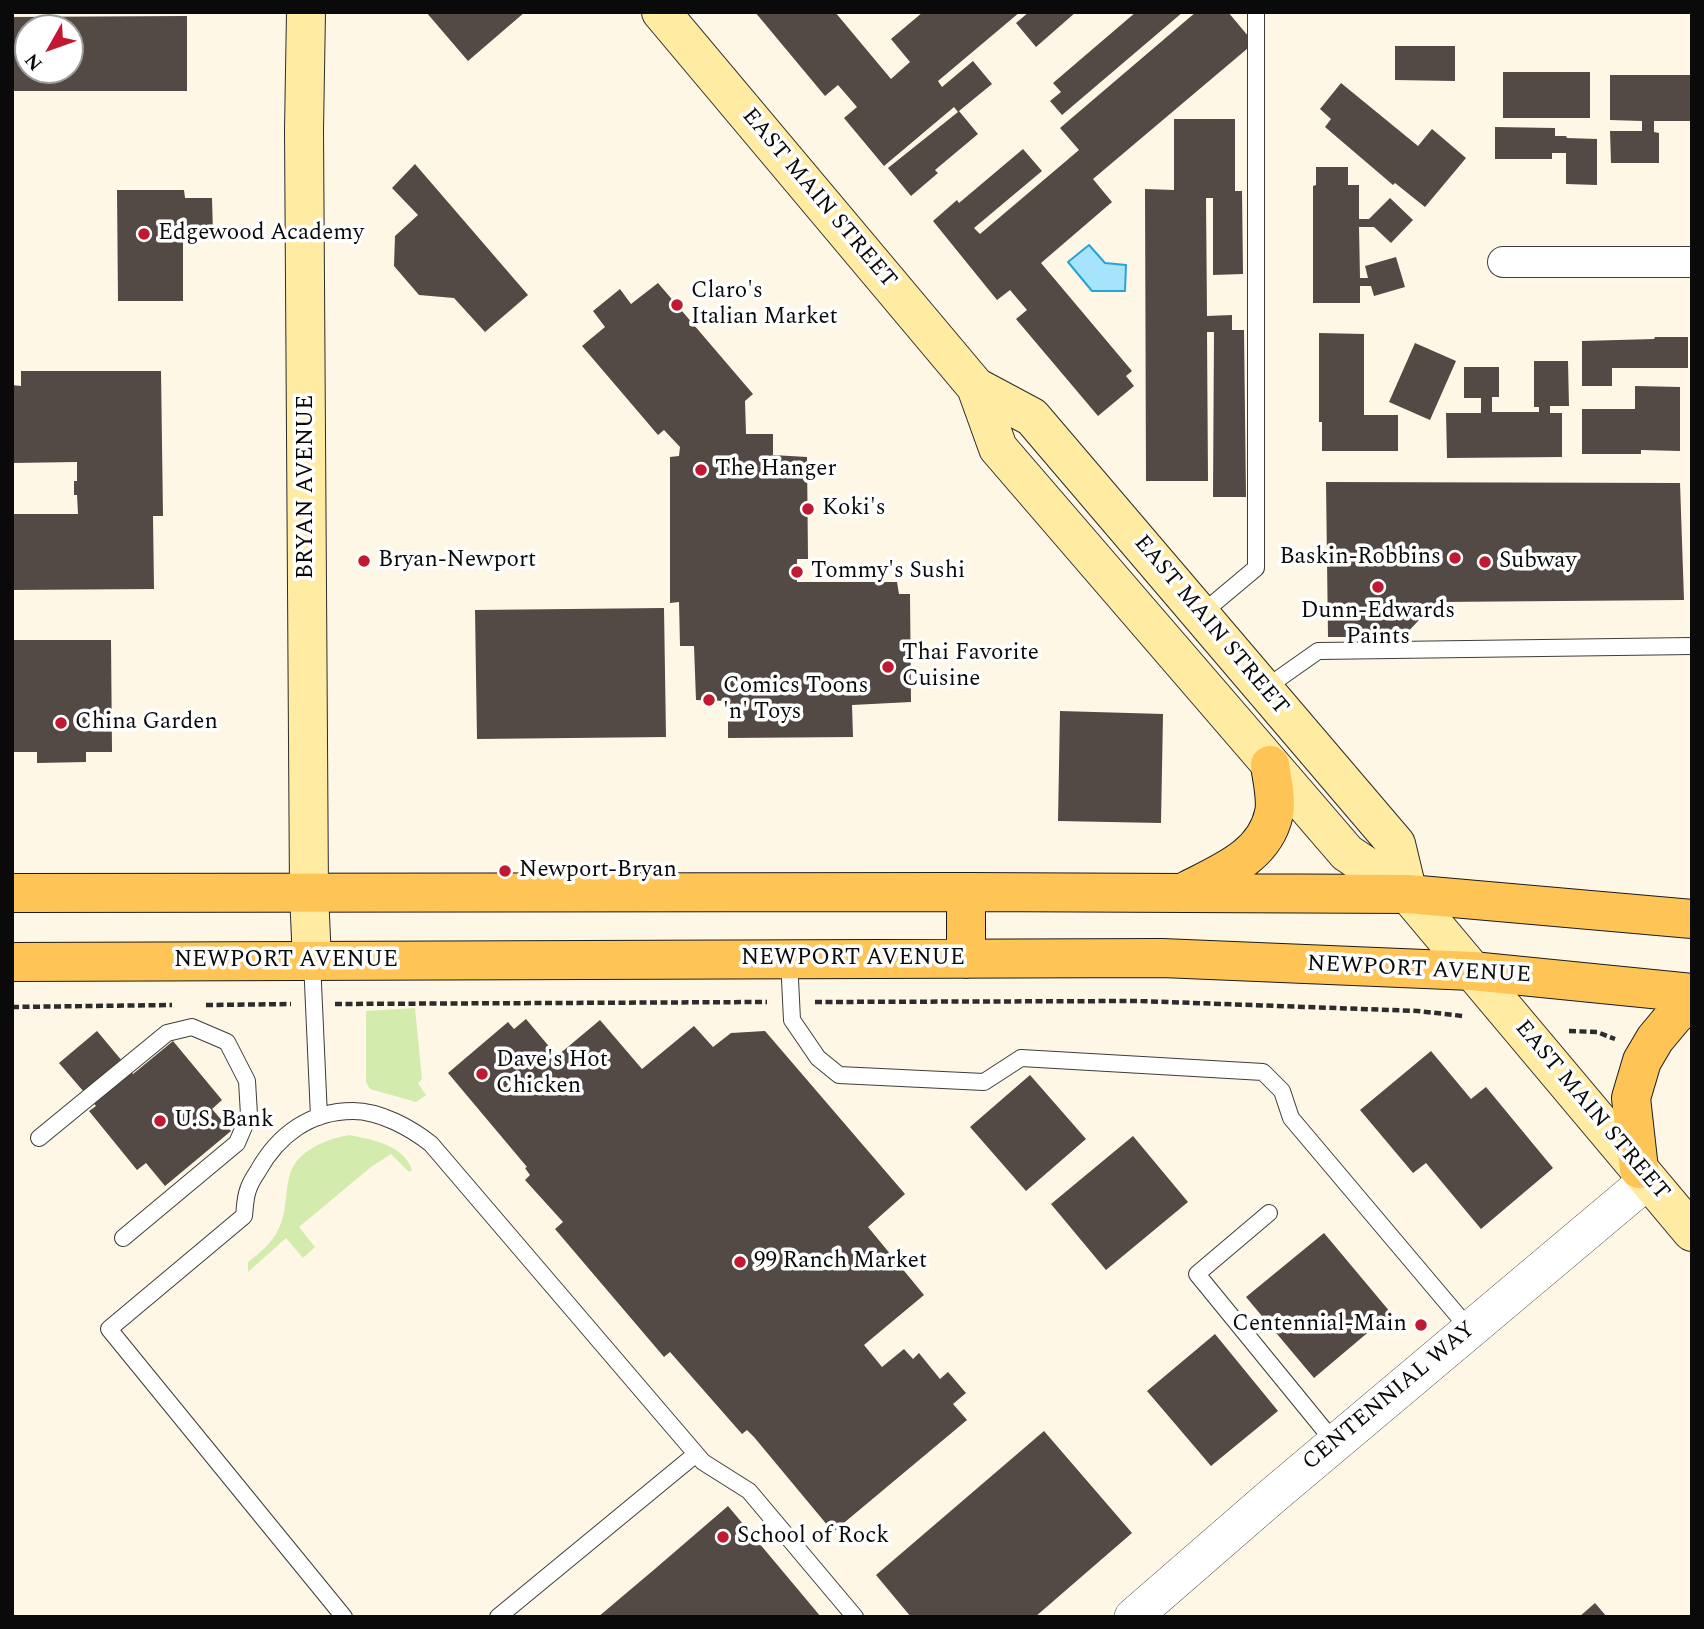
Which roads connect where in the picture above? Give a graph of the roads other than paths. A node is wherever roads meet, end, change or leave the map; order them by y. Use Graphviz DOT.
graph roads {
  1 [pos="306,12"];
  2 [pos="661,12"];
  3 [pos="1256,12"];
  4 [pos="1503,262"];
  5 [pos="1692,262"];
  6 [pos="976,387"];
  7 [pos="1200,615"];
  8 [pos="1692,646"];
  9 [pos="1264,689"];
  10 [pos="1270,765"];
  11 [pos="966,892"];
  12 [pos="12,893"];
  13 [pos="309,893"];
  14 [pos="1180,893"];
  15 [pos="1408,894"];
  16 [pos="1692,919"];
  17 [pos="789,959"];
  18 [pos="966,959"];
  19 [pos="312,961"];
  20 [pos="12,962"];
  21 [pos="1472,971"];
  22 [pos="1692,993"];
  23 [pos="1692,1003"];
  24 [pos="319,1117"];
  25 [pos="39,1138"];
  26 [pos="1644,1175"];
  27 [pos="1269,1213"];
  28 [pos="1692,1232"];
  29 [pos="123,1238"];
  30 [pos="1469,1330"];
  31 [pos="1335,1443"];
  32 [pos="696,1454"];
  33 [pos="344,1617"];
  34 [pos="498,1617"];
  35 [pos="855,1617"];
  36 [pos="1133,1617"];
  1 -- 13 [label="main road, BRYAN AVENUE"];
  2 -- 6 [label="main road, EAST MAIN STREET"];
  3 -- 7 [label="lane"];
  4 -- 5 [label="street"];
  6 -- 7 [label="main road, EAST MAIN STREET"];
  6 -- 10 [label="main road, EAST MAIN STREET"];
  7 -- 9 [label="main road, EAST MAIN STREET"];
  8 -- 9 [label="lane"];
  9 -- 15 [label="main road, EAST MAIN STREET"];
  10 -- 14 [label="main road"];
  10 -- 15 [label="main road, EAST MAIN STREET"];
  11 -- 13 [label="main road"];
  11 -- 14 [label="main road"];
  11 -- 18 [label="main road"];
  12 -- 13 [label="main road"];
  13 -- 19 [label="main road, BRYAN AVENUE"];
  14 -- 15 [label="main road"];
  15 -- 16 [label="main road"];
  15 -- 21 [label="main road, EAST MAIN STREET"];
  17 -- 18 [label="main road, NEWPORT AVENUE"];
  17 -- 19 [label="main road, NEWPORT AVENUE"];
  17 -- 30 [label="lane"];
  18 -- 21 [label="main road, NEWPORT AVENUE"];
  19 -- 20 [label="main road, NEWPORT AVENUE"];
  19 -- 24 [label="lane"];
  21 -- 22 [label="main road, NEWPORT AVENUE"];
  21 -- 26 [label="main road, EAST MAIN STREET"];
  23 -- 26 [label="main road"];
  24 -- 32 [label="lane"];
  24 -- 33 [label="lane"];
  25 -- 29 [label="lane"];
  26 -- 28 [label="main road, EAST MAIN STREET"];
  26 -- 30 [label="street, CENTENNIAL WAY"];
  27 -- 31 [label="lane"];
  30 -- 31 [label="street, CENTENNIAL WAY"];
  31 -- 36 [label="street, CENTENNIAL WAY"];
  32 -- 34 [label="lane"];
  32 -- 35 [label="lane"];
}
